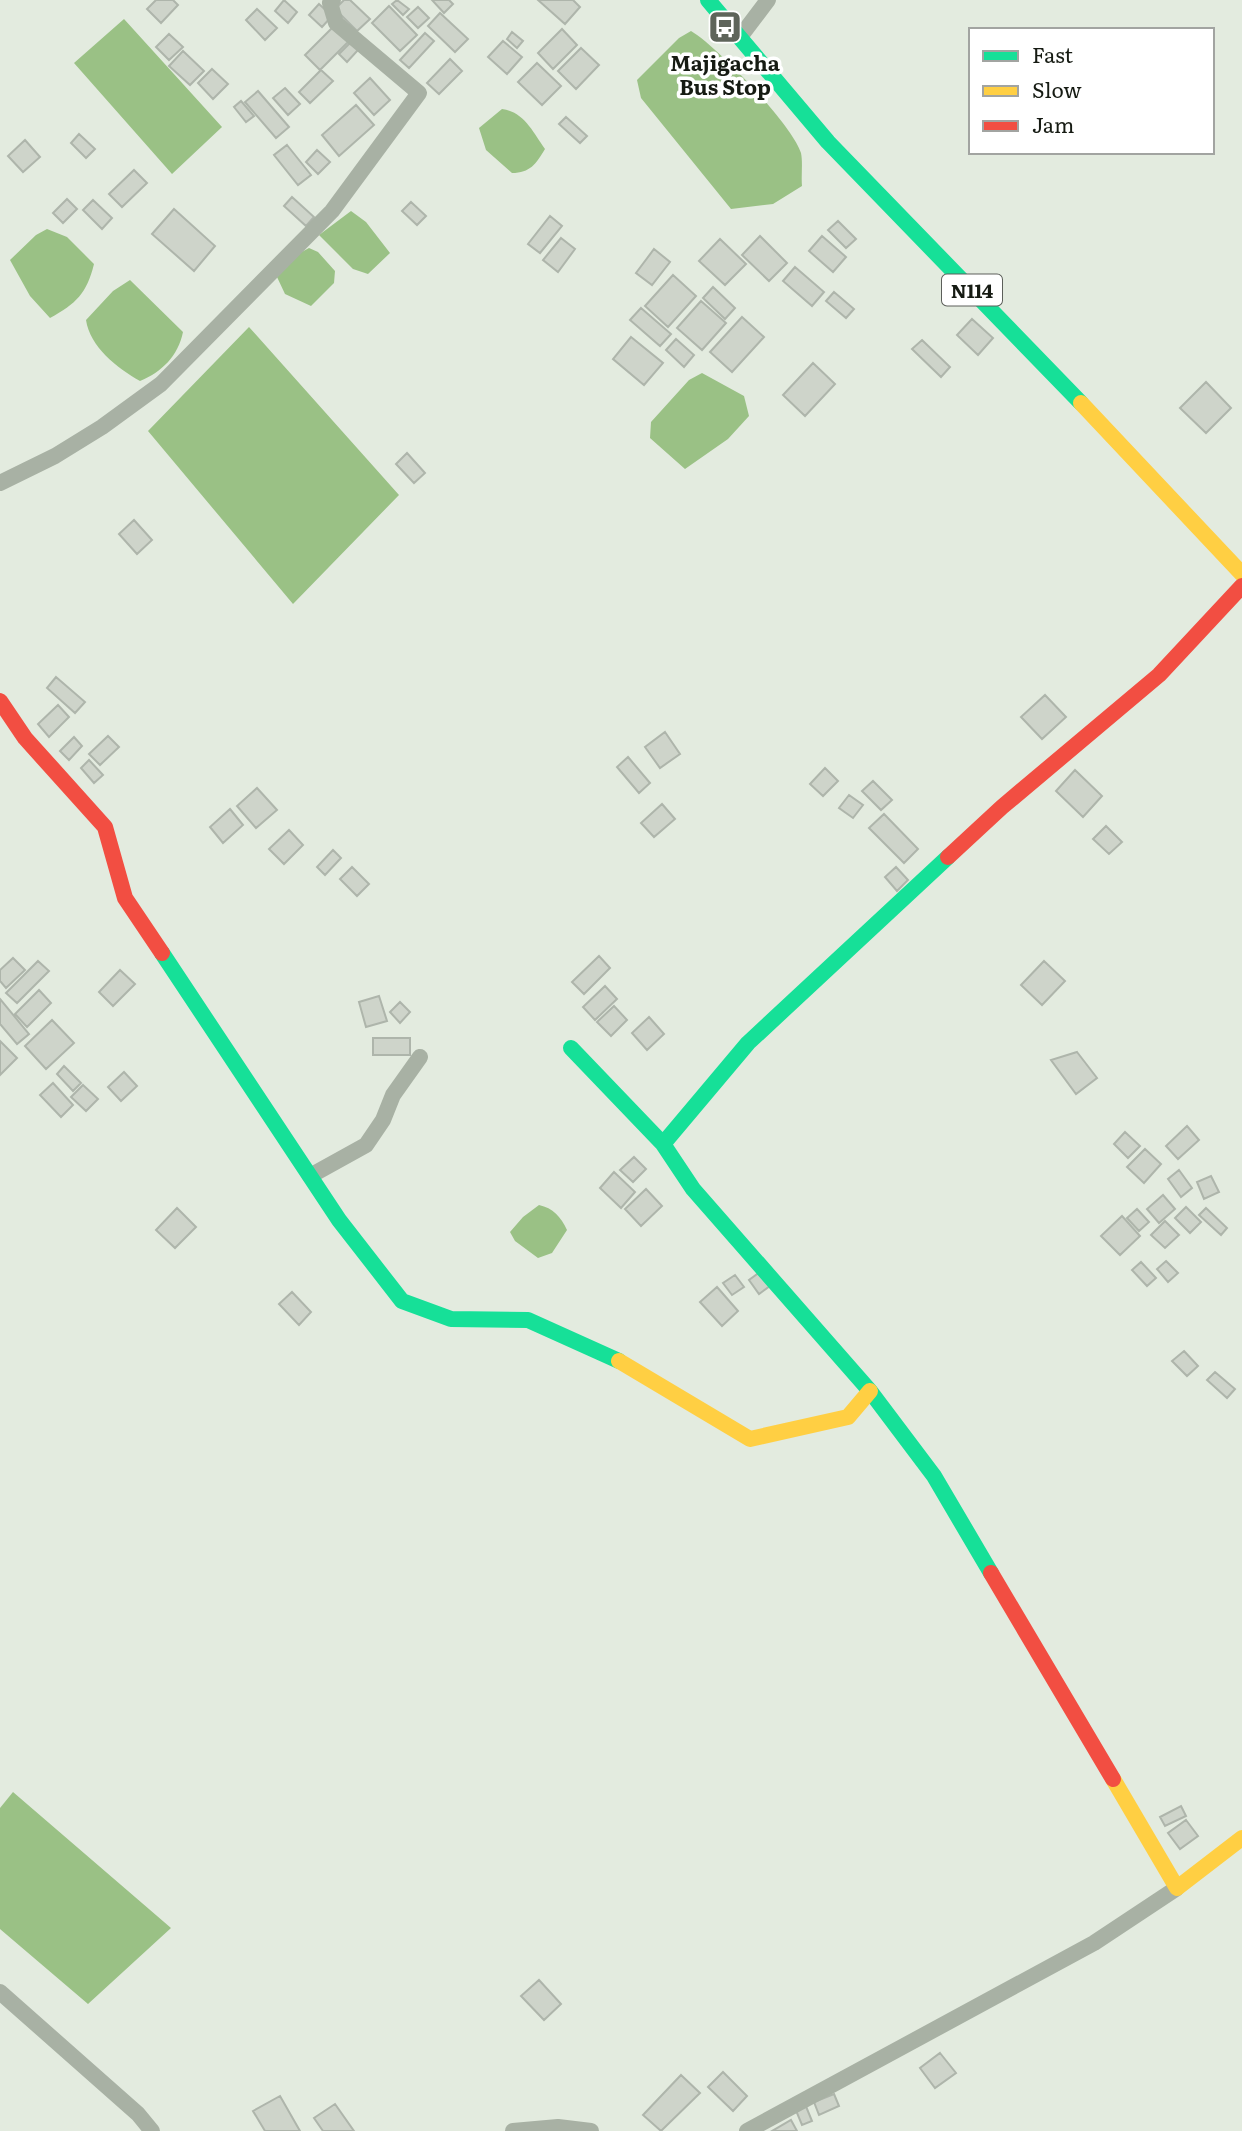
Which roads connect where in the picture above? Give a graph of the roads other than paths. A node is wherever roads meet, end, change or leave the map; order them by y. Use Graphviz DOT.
graph roads {
  1 [pos="332,0"];
  2 [pos="708,0"];
  3 [pos="768,0"];
  4 [pos="740,37"];
  5 [pos="0,482"];
  6 [pos="1242,574"];
  7 [pos="1242,586"];
  8 [pos="0,701"];
  9 [pos="571,1048"];
  10 [pos="420,1056"];
  11 [pos="663,1144"];
  12 [pos="310,1176"];
  13 [pos="870,1391"];
  14 [pos="1242,1838"];
  15 [pos="1177,1888"];
  16 [pos="0,1992"];
  17 [pos="152,2131"];
  18 [pos="513,2131"];
  19 [pos="591,2131"];
  20 [pos="747,2131"];
  1 -- 5 [label="street"];
  2 -- 4 [label="main road, N114"];
  3 -- 4 [label="street"];
  4 -- 6 [label="main road, N114"];
  7 -- 11 [label="main road"];
  8 -- 12 [label="main road"];
  9 -- 11 [label="main road"];
  10 -- 12 [label="street"];
  11 -- 13 [label="main road"];
  12 -- 13 [label="main road"];
  13 -- 15 [label="main road"];
  14 -- 15 [label="main road"];
  15 -- 20 [label="street"];
  16 -- 17 [label="street"];
  18 -- 19 [label="street"];
}
